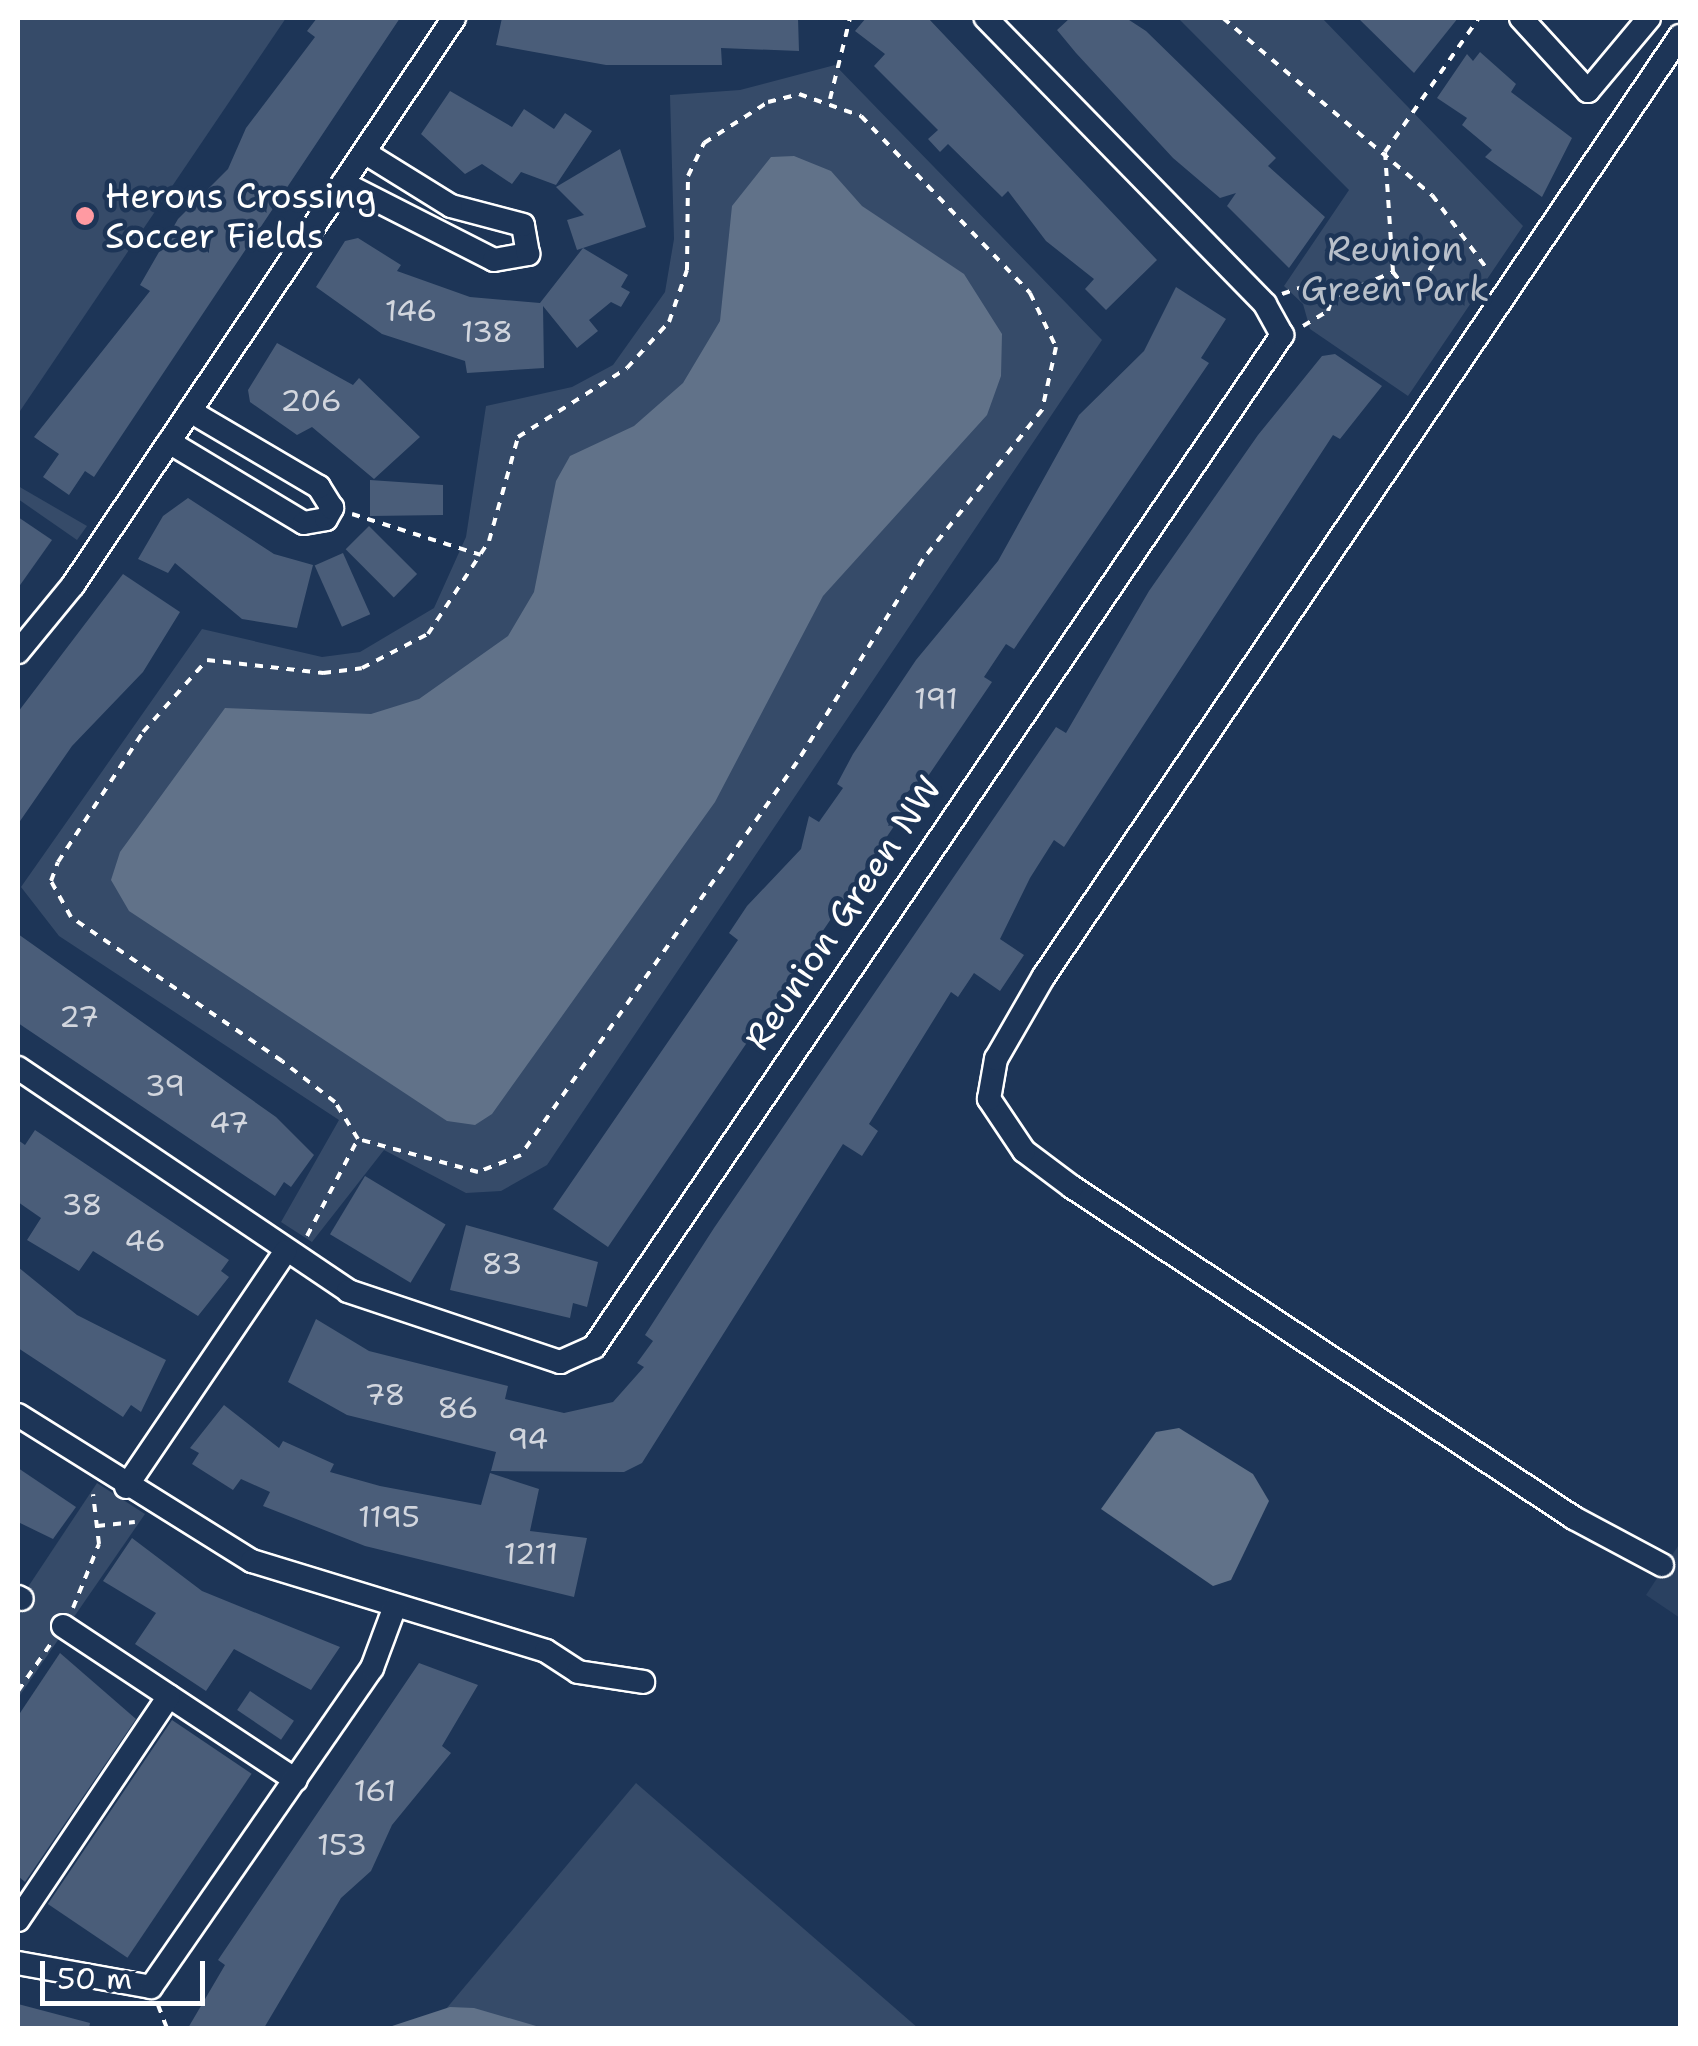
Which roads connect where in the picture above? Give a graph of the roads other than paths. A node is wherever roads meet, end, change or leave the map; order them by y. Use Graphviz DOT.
graph roads {
  1 [pos="454,18"];
  2 [pos="986,18"];
  3 [pos="1521,18"];
  4 [pos="1649,18"];
  5 [pos="1680,36"];
  6 [pos="364,152"];
  7 [pos="343,183"];
  8 [pos="190,411"];
  9 [pos="169,442"];
  10 [pos="18,652"];
  11 [pos="18,1068"];
  12 [pos="290,1256"];
  13 [pos="18,1415"];
  14 [pos="126,1487"];
  15 [pos="1662,1565"];
  16 [pos="394,1609"];
  17 [pos="63,1626"];
  18 [pos="643,1682"];
  19 [pos="170,1696"];
  20 [pos="296,1780"];
  21 [pos="18,1920"];
  22 [pos="18,1963"];
  1 -- 6 [label="street"];
  2 -- 12 [label="street, Reunion Green NW"];
  3 -- 4 [label="street"];
  5 -- 15 [label="street"];
  6 -- 7 [label="street"];
  6 -- 7 [label="street"];
  7 -- 8 [label="street"];
  8 -- 9 [label="street"];
  8 -- 9 [label="street"];
  9 -- 10 [label="street"];
  11 -- 12 [label="street, Reunion Green NW"];
  12 -- 14 [label="street"];
  13 -- 14 [label="street"];
  14 -- 16 [label="street"];
  16 -- 18 [label="street"];
  16 -- 20 [label="street"];
  17 -- 19 [label="street"];
  19 -- 20 [label="street"];
  19 -- 21 [label="street"];
  20 -- 22 [label="street"];
}
